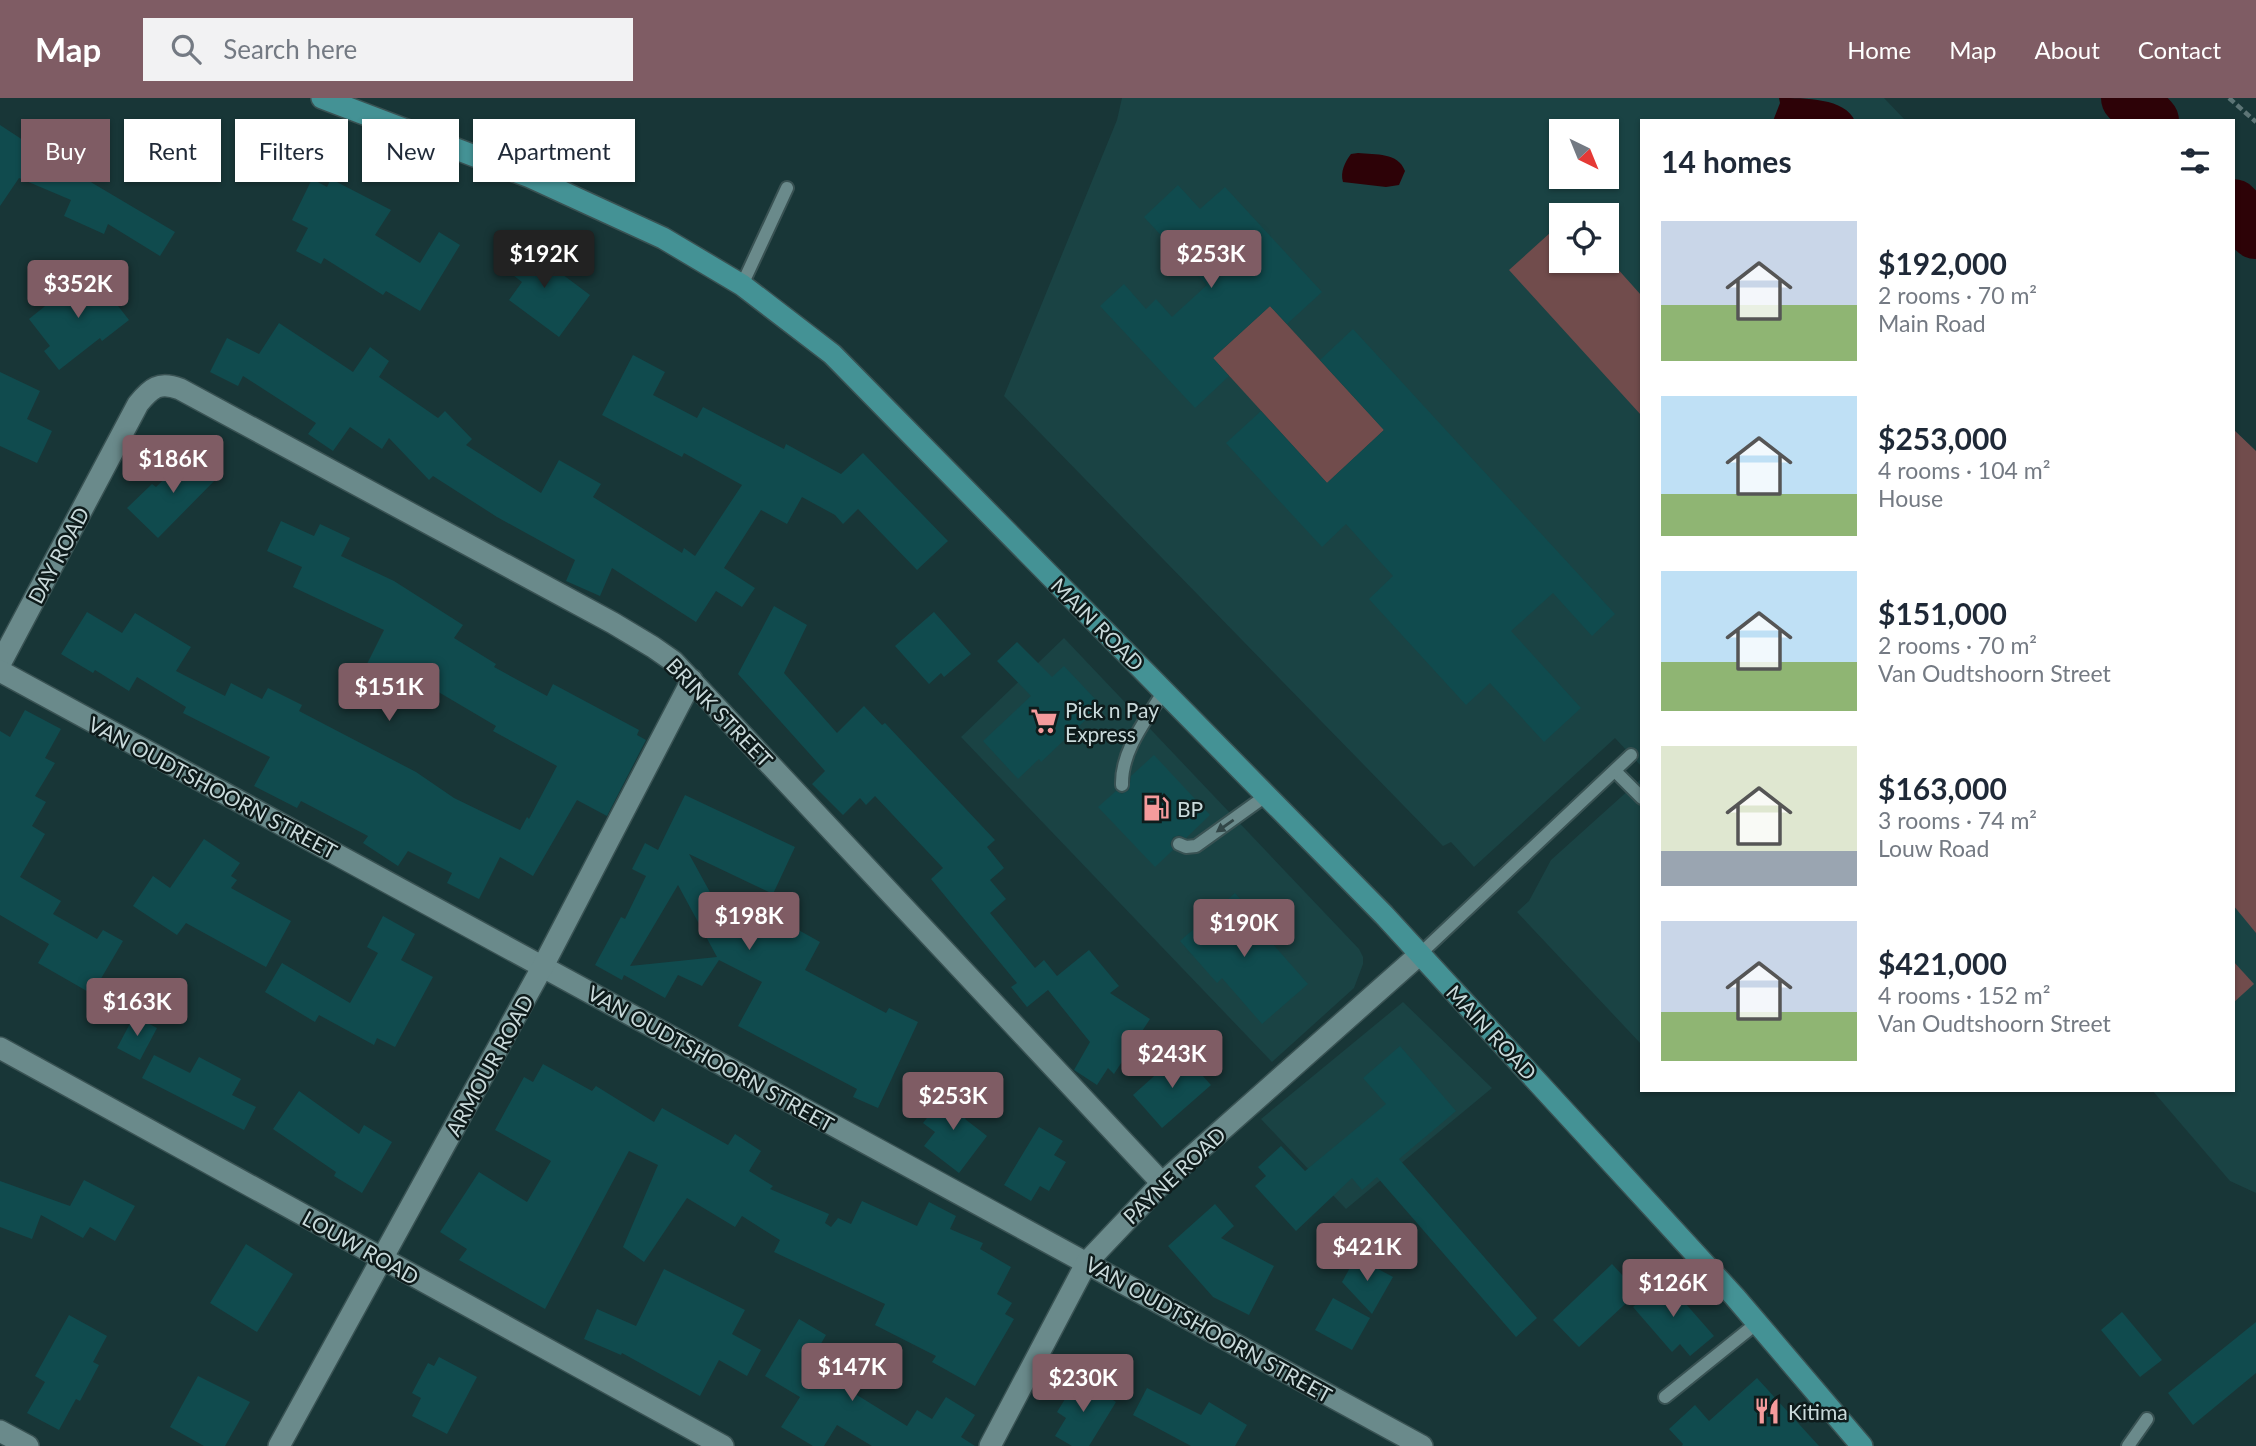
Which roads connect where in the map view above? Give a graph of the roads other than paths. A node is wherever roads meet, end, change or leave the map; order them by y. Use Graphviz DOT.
graph roads {
  1 [pos="322,98"];
  2 [pos="787,188"];
  3 [pos="743,285"];
  4 [pos="167,384"];
  5 [pos="0,664"];
  6 [pos="0,671"];
  7 [pos="692,680"];
  8 [pos="1164,691"];
  9 [pos="1632,755"];
  10 [pos="1615,771"];
  11 [pos="1122,785"];
  12 [pos="1267,795"];
  13 [pos="1640,795"];
  14 [pos="1179,844"];
  15 [pos="1420,954"];
  16 [pos="543,966"];
  17 [pos="0,1048"];
  18 [pos="1162,1183"];
  19 [pos="383,1259"];
  20 [pos="1087,1262"];
  21 [pos="1757,1323"];
  22 [pos="1665,1397"];
  23 [pos="2147,1419"];
  24 [pos="0,1431"];
  25 [pos="28,1446"];
  26 [pos="279,1446"];
  27 [pos="723,1446"];
  28 [pos="990,1446"];
  29 [pos="1422,1446"];
  30 [pos="1862,1446"];
  31 [pos="2128,1446"];
  1 -- 3 [label="main road, MAIN ROAD"];
  2 -- 3 [label="lane"];
  3 -- 8 [label="main road, MAIN ROAD"];
  4 -- 5 [label="street, DAY ROAD"];
  4 -- 7 [label="street, BRINK STREET"];
  6 -- 16 [label="street, VAN OUDTSHOORN STREET"];
  7 -- 16 [label="street, ARMOUR ROAD"];
  7 -- 18 [label="street, BRINK STREET"];
  8 -- 11 [label="lane"];
  8 -- 12 [label="main road, MAIN ROAD"];
  9 -- 10 [label="lane"];
  10 -- 13 [label="lane"];
  10 -- 15 [label="lane"];
  12 -- 14 [label="lane, one-way"];
  12 -- 15 [label="main road, MAIN ROAD"];
  15 -- 18 [label="street, PAYNE ROAD"];
  15 -- 21 [label="main road, MAIN ROAD"];
  16 -- 19 [label="street, ARMOUR ROAD"];
  16 -- 20 [label="street, VAN OUDTSHOORN STREET"];
  17 -- 19 [label="street, LOUW ROAD"];
  18 -- 20 [label="street, PAYNE ROAD"];
  19 -- 26 [label="street, ARMOUR ROAD"];
  19 -- 27 [label="street, LOUW ROAD"];
  20 -- 28 [label="street, PAYNE ROAD"];
  20 -- 29 [label="street, VAN OUDTSHOORN STREET"];
  21 -- 22 [label="lane"];
  21 -- 30 [label="main road, MAIN ROAD"];
  23 -- 31 [label="lane"];
  24 -- 25 [label="street"];
}
